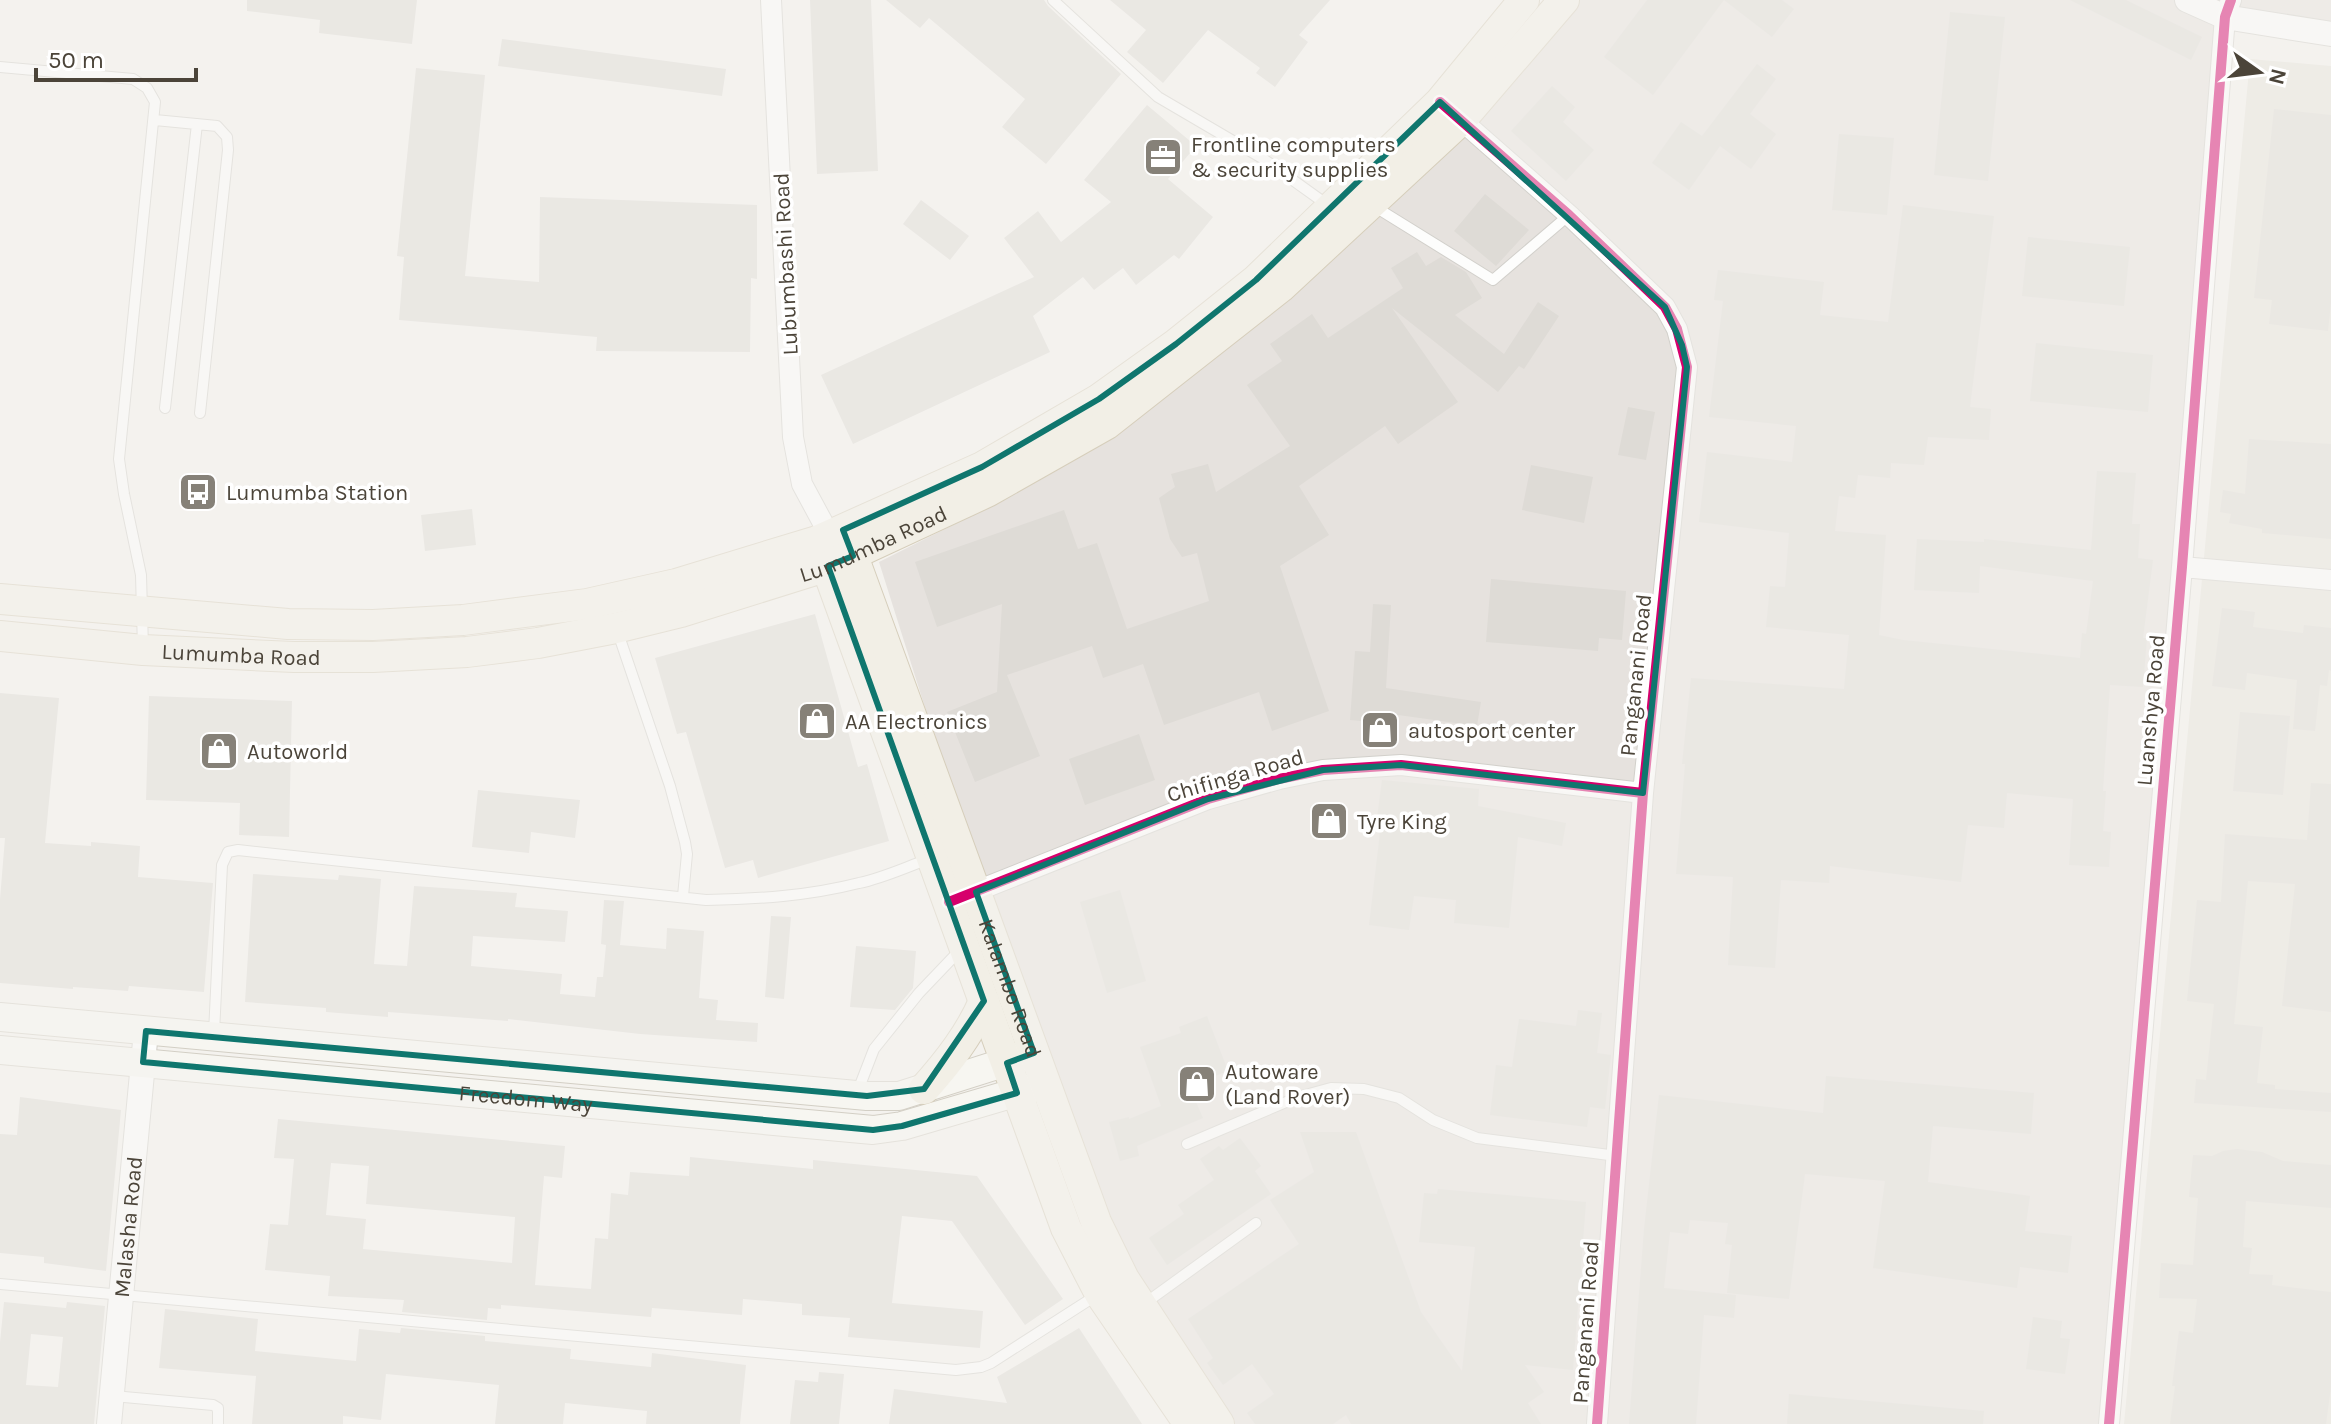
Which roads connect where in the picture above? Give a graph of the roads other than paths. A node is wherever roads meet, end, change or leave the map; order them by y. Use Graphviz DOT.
graph roads {
  1 [pos="771,0"];
  2 [pos="1053,0"];
  3 [pos="1524,0"];
  4 [pos="1564,0"];
  5 [pos="2187,0"];
  6 [pos="2228,9"];
  7 [pos="2331,34"];
  8 [pos="0,67"];
  9 [pos="1451,111"];
  10 [pos="155,120"];
  11 [pos="197,124"];
  12 [pos="1370,204"];
  13 [pos="1332,209"];
  14 [pos="1569,215"];
  15 [pos="165,408"];
  16 [pos="200,413"];
  17 [pos="833,543"];
  18 [pos="2182,567"];
  19 [pos="2331,580"];
  20 [pos="0,599"];
  21 [pos="144,613"];
  22 [pos="616,628"];
  23 [pos="0,636"];
  24 [pos="143,650"];
  25 [pos="1643,793"];
  26 [pos="933,857"];
  27 [pos="683,896"];
  28 [pos="962,897"];
  29 [pos="964,945"];
  30 [pos="984,1001"];
  31 [pos="0,1017"];
  32 [pos="146,1031"];
  33 [pos="214,1035"];
  34 [pos="0,1050"];
  35 [pos="1020,1058"];
  36 [pos="143,1062"];
  37 [pos="1031,1088"];
  38 [pos="924,1089"];
  39 [pos="856,1095"];
  40 [pos="1187,1144"];
  41 [pos="1617,1156"];
  42 [pos="1256,1223"];
  43 [pos="0,1284"];
  44 [pos="1112,1286"];
  45 [pos="120,1294"];
  46 [pos="1142,1305"];
  47 [pos="111,1396"];
  48 [pos="109,1424"];
  49 [pos="218,1424"];
  50 [pos="1189,1424"];
  51 [pos="1219,1424"];
  52 [pos="1597,1424"];
  53 [pos="2109,1424"];
  1 -- 17 [label="street, Lubumbashi Road"];
  2 -- 13 [label="lane"];
  3 -- 9 [label="main road, Lumumba Road"];
  4 -- 9 [label="main road, Lumumba Road"];
  5 -- 6 [label="street"];
  6 -- 7 [label="street"];
  6 -- 18 [label="street, Luanshya Road"];
  8 -- 10 [label="lane"];
  9 -- 12 [label="main road, Lumumba Road"];
  9 -- 13 [label="main road, Lumumba Road"];
  9 -- 14 [label="street, Panganani Road"];
  10 -- 11 [label="lane"];
  10 -- 21 [label="lane"];
  11 -- 15 [label="lane"];
  11 -- 16 [label="lane"];
  12 -- 14 [label="lane"];
  12 -- 17 [label="main road, Lumumba Road"];
  13 -- 17 [label="main road, Lumumba Road"];
  14 -- 25 [label="street, Panganani Road"];
  17 -- 21 [label="main road, Lumumba Road"];
  17 -- 22 [label="main road, Lumumba Road"];
  17 -- 26 [label="main road, Kalambo Road"];
  17 -- 28 [label="main road, Kalambo Road"];
  18 -- 19 [label="street"];
  18 -- 53 [label="street, Luanshya Road"];
  20 -- 21 [label="main road, Lumumba Road"];
  21 -- 24 [label="lane"];
  22 -- 24 [label="main road, Lumumba Road"];
  22 -- 27 [label="lane"];
  23 -- 24 [label="main road, Lumumba Road"];
  25 -- 28 [label="street, Chifinga Road"];
  25 -- 41 [label="street, Panganani Road"];
  26 -- 27 [label="lane"];
  26 -- 28 [label="main road, Kalambo Road"];
  27 -- 33 [label="lane"];
  28 -- 29 [label="main road, Kalambo Road"];
  28 -- 35 [label="main road, Kalambo Road"];
  29 -- 30 [label="main road, Kalambo Road"];
  29 -- 39 [label="lane"];
  30 -- 35 [label="main road, Kalambo Road"];
  30 -- 38 [label="main road"];
  31 -- 32 [label="main road, Freedom Way"];
  32 -- 33 [label="main road, Freedom Way"];
  32 -- 36 [label="street, Malasha Road"];
  33 -- 39 [label="main road, Freedom Way"];
  34 -- 36 [label="main road, Freedom Way"];
  35 -- 37 [label="main road, Kalambo Road"];
  35 -- 38 [label="main road, Freedom Way"];
  36 -- 37 [label="main road, Freedom Way"];
  36 -- 45 [label="street, Malasha Road"];
  37 -- 44 [label="main road, Kalambo Road"];
  38 -- 39 [label="main road, Freedom Way"];
  40 -- 41 [label="lane"];
  41 -- 52 [label="street, Panganani Road"];
  42 -- 46 [label="lane"];
  43 -- 45 [label="lane"];
  44 -- 45 [label="lane"];
  44 -- 46 [label="main road, Kalambo Road"];
  44 -- 50 [label="main road, Kalambo Road"];
  45 -- 47 [label="street, Malasha Road"];
  46 -- 51 [label="main road, Kalambo Road"];
  47 -- 48 [label="street, Malasha Road"];
  47 -- 49 [label="lane"];
}
